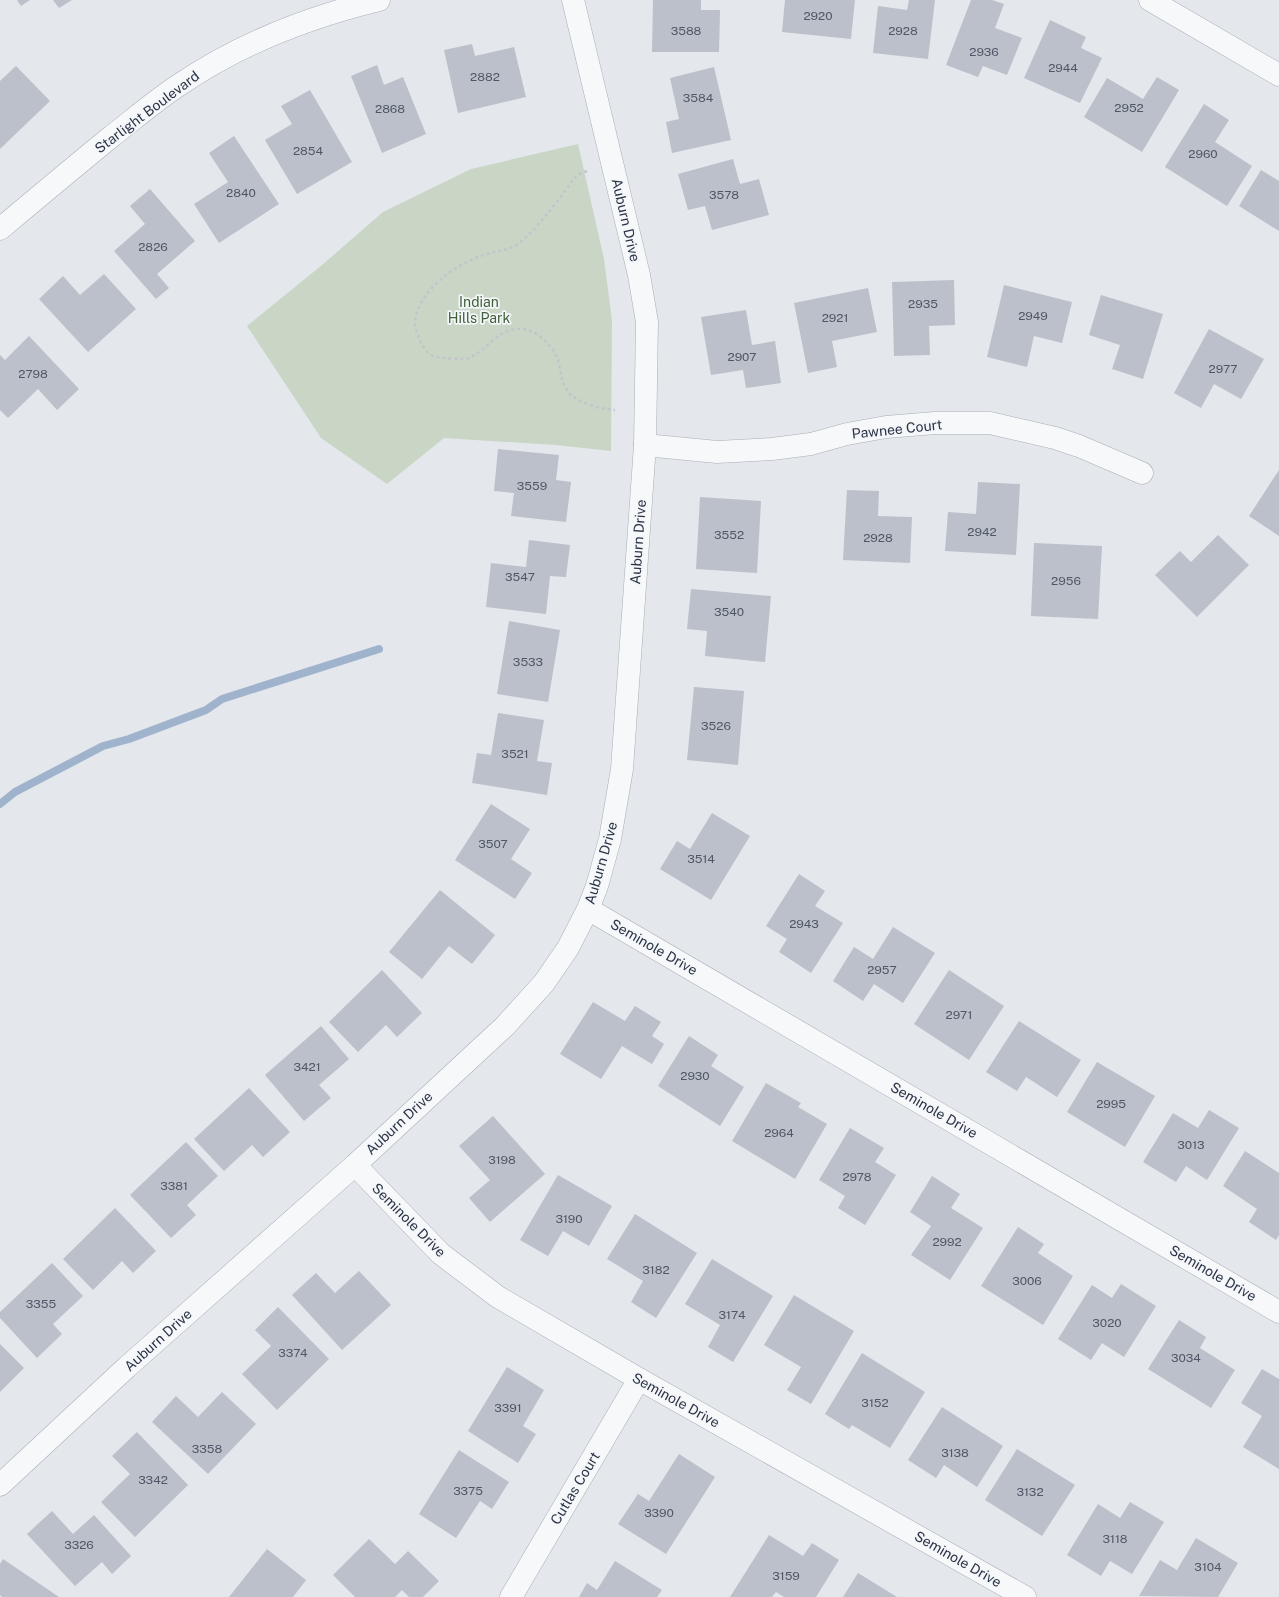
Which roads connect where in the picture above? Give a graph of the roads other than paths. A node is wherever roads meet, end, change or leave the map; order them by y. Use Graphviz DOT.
graph roads {
  1 [pos="379,0"];
  2 [pos="573,0"];
  3 [pos="1150,0"];
  4 [pos="1279,75"];
  5 [pos="0,229"];
  6 [pos="645,445"];
  7 [pos="1142,473"];
  8 [pos="588,909"];
  9 [pos="355,1165"];
  10 [pos="1279,1312"];
  11 [pos="640,1379"];
  12 [pos="0,1485"];
  13 [pos="511,1597"];
  14 [pos="1025,1597"];
  1 -- 5 [label="street, Starlight Boulevard"];
  2 -- 6 [label="street, Auburn Drive"];
  3 -- 4 [label="street"];
  6 -- 7 [label="street, Pawnee Court"];
  6 -- 8 [label="street, Auburn Drive"];
  8 -- 9 [label="street, Auburn Drive"];
  8 -- 10 [label="street, Seminole Drive"];
  9 -- 11 [label="street, Seminole Drive"];
  9 -- 12 [label="street, Auburn Drive"];
  11 -- 13 [label="street, Cutlas Court"];
  11 -- 14 [label="street, Seminole Drive"];
}
